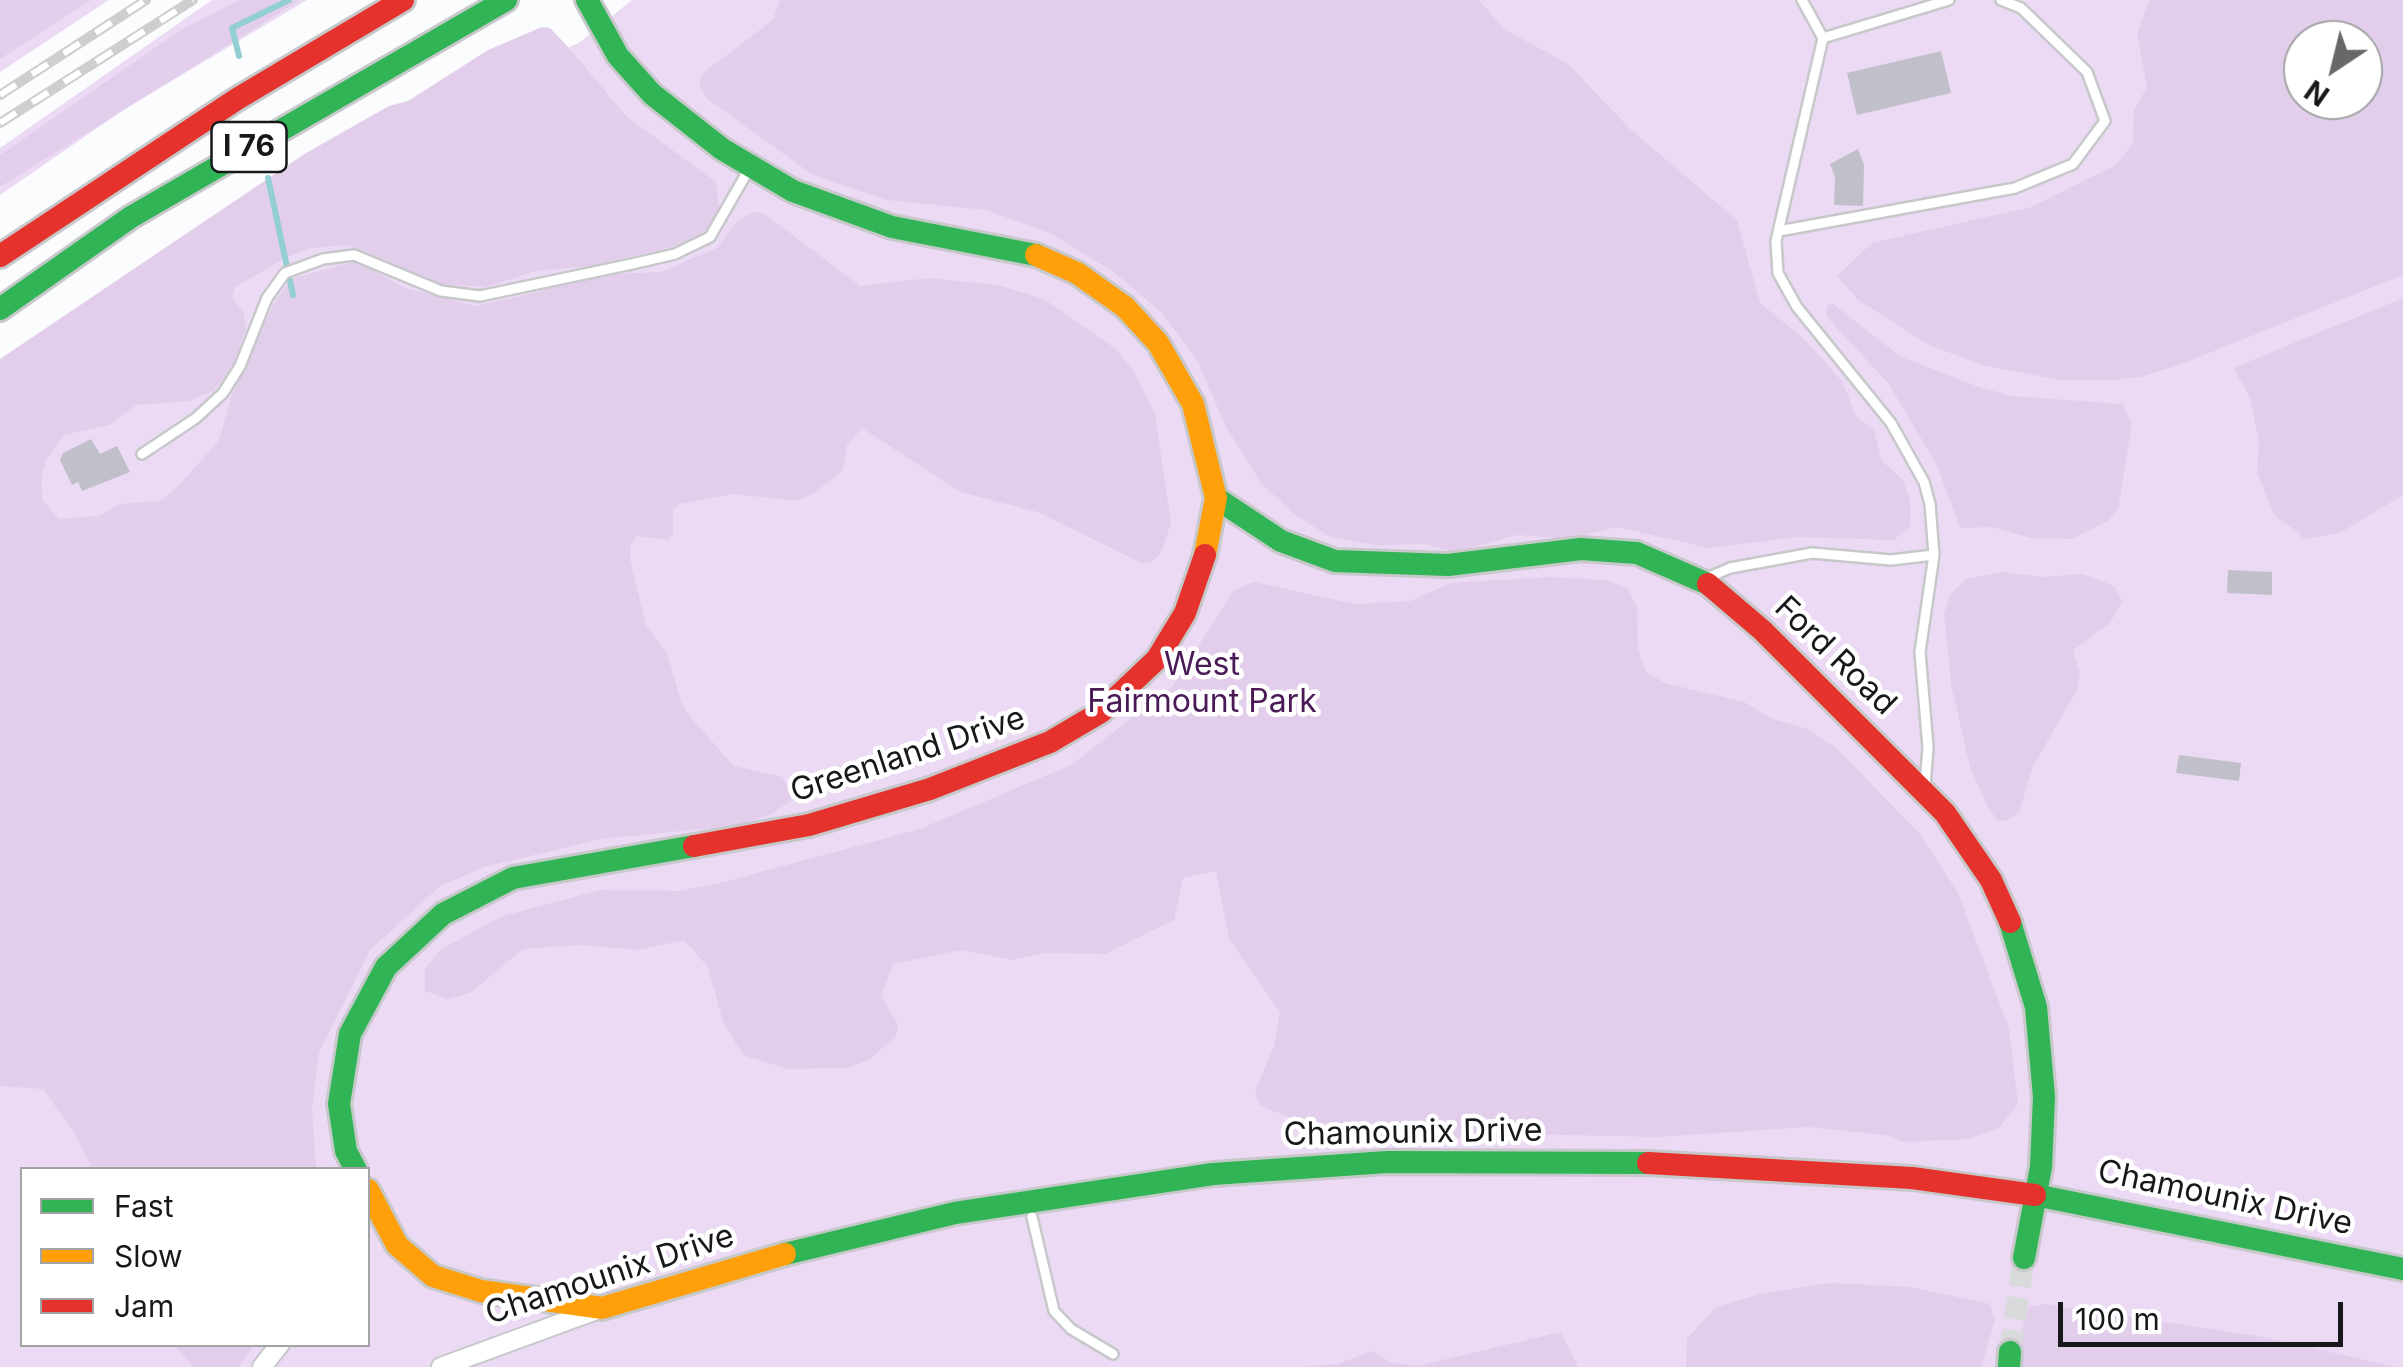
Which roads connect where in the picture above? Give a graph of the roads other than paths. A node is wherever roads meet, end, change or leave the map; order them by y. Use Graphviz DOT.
graph roads {
  1 [pos="404,0"];
  2 [pos="506,0"];
  3 [pos="1802,0"];
  4 [pos="1948,0"];
  5 [pos="2001,0"];
  6 [pos="590,8"];
  7 [pos="1823,38"];
  8 [pos="750,167"];
  9 [pos="1779,231"];
  10 [pos="0,256"];
  11 [pos="0,309"];
  12 [pos="142,454"];
  13 [pos="1216,498"];
  14 [pos="1934,555"];
  15 [pos="1703,580"];
  16 [pos="1924,789"];
  17 [pos="349,1163"];
  18 [pos="370,1194"];
  19 [pos="2036,1194"];
  20 [pos="1032,1216"];
  21 [pos="2024,1258"];
  22 [pos="2403,1269"];
  23 [pos="602,1308"];
  24 [pos="278,1347"];
  25 [pos="1113,1354"];
  26 [pos="262,1367"];
  27 [pos="441,1367"];
  1 -- 10 [label="main road, I 76"];
  2 -- 11 [label="main road, I 76"];
  3 -- 7 [label="lane"];
  4 -- 7 [label="lane"];
  5 -- 9 [label="lane"];
  6 -- 8 [label="main road, Greenland Drive"];
  7 -- 9 [label="lane"];
  8 -- 12 [label="lane"];
  8 -- 13 [label="main road, Greenland Drive"];
  9 -- 14 [label="lane"];
  13 -- 15 [label="main road, Ford Road"];
  13 -- 17 [label="main road, Greenland Drive"];
  14 -- 15 [label="lane"];
  14 -- 16 [label="lane"];
  15 -- 16 [label="main road, Ford Road"];
  16 -- 19 [label="main road, Ford Road"];
  18 -- 23 [label="main road"];
  19 -- 21 [label="main road, Ford Road"];
  19 -- 22 [label="main road, Chamounix Drive"];
  19 -- 23 [label="main road, Chamounix Drive"];
  20 -- 25 [label="lane"];
  23 -- 27 [label="street, Chamounix Drive"];
  24 -- 26 [label="street"];
}
